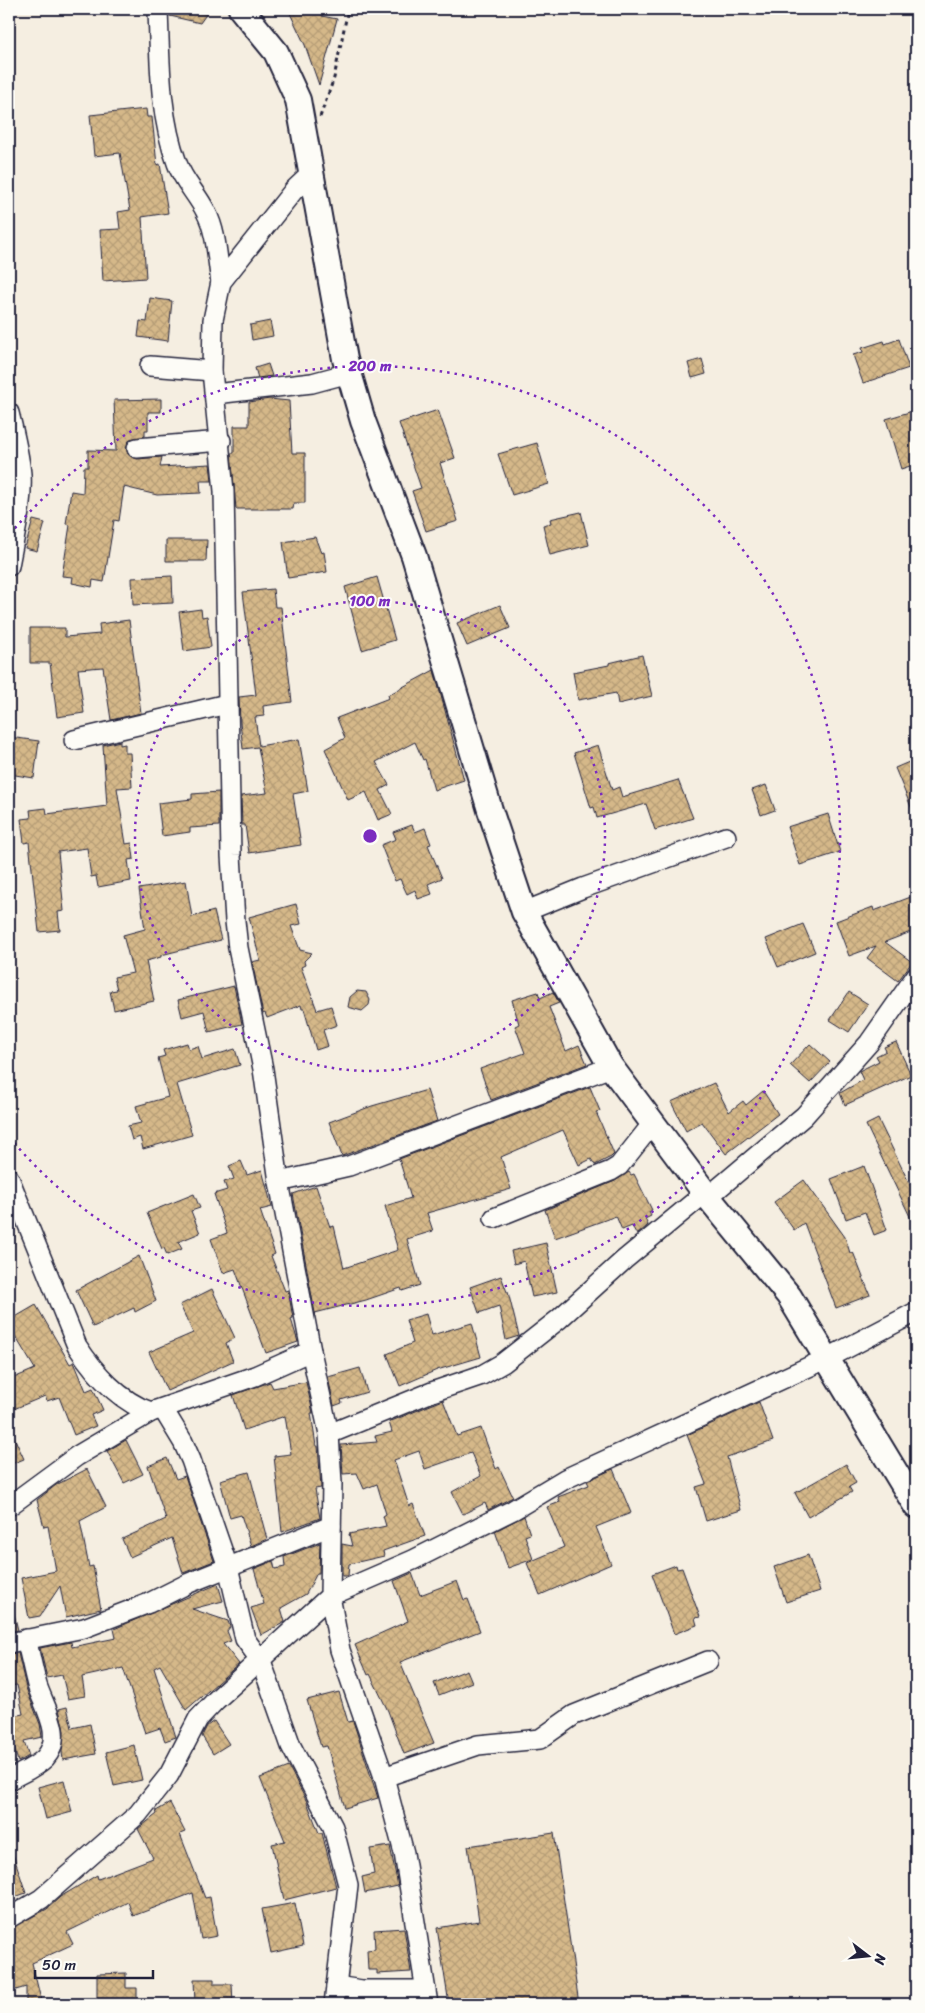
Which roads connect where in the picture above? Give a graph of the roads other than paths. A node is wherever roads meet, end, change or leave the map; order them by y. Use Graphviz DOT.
graph roads {
  1 [pos="158,9"];
  2 [pos="241,9"];
  3 [pos="312,173"];
  4 [pos="221,282"];
  5 [pos="150,366"];
  6 [pos="212,371"];
  7 [pos="350,373"];
  8 [pos="215,394"];
  9 [pos="9,413"];
  10 [pos="221,441"];
  11 [pos="137,448"];
  12 [pos="9,566"];
  13 [pos="227,704"];
  14 [pos="74,740"];
  15 [pos="726,837"];
  16 [pos="524,912"];
  17 [pos="916,976"];
  18 [pos="611,1067"];
  19 [pos="653,1123"];
  20 [pos="9,1178"];
  21 [pos="279,1182"];
  22 [pos="706,1195"];
  23 [pos="494,1218"];
  24 [pos="916,1312"];
  25 [pos="311,1351"];
  26 [pos="828,1358"];
  27 [pos="157,1411"];
  28 [pos="329,1434"];
  29 [pos="9,1506"];
  30 [pos="916,1506"];
  31 [pos="332,1526"];
  32 [pos="228,1567"];
  33 [pos="330,1596"];
  34 [pos="17,1641"];
  35 [pos="260,1661"];
  36 [pos="708,1661"];
  37 [pos="384,1777"];
  38 [pos="9,1780"];
  39 [pos="9,1918"];
  40 [pos="335,1995"];
  41 [pos="427,1997"];
  1 -- 4 [label="street"];
  2 -- 3 [label="main road"];
  3 -- 4 [label="street"];
  3 -- 7 [label="main road"];
  4 -- 6 [label="street"];
  5 -- 6 [label="street"];
  6 -- 8 [label="street"];
  7 -- 8 [label="street"];
  7 -- 16 [label="main road"];
  8 -- 10 [label="street"];
  9 -- 12 [label="street"];
  10 -- 11 [label="street"];
  10 -- 13 [label="street"];
  13 -- 14 [label="street"];
  13 -- 21 [label="street"];
  15 -- 16 [label="street"];
  16 -- 18 [label="main road"];
  17 -- 22 [label="street"];
  18 -- 19 [label="main road"];
  18 -- 21 [label="street"];
  19 -- 22 [label="main road"];
  19 -- 23 [label="street"];
  20 -- 27 [label="street"];
  21 -- 25 [label="street"];
  22 -- 26 [label="main road"];
  22 -- 28 [label="street"];
  24 -- 26 [label="street"];
  25 -- 27 [label="street"];
  25 -- 28 [label="street"];
  26 -- 30 [label="main road"];
  26 -- 33 [label="street"];
  27 -- 29 [label="street"];
  27 -- 32 [label="street"];
  28 -- 31 [label="street"];
  31 -- 32 [label="street"];
  31 -- 33 [label="street"];
  32 -- 34 [label="street"];
  32 -- 35 [label="street"];
  33 -- 35 [label="street"];
  33 -- 37 [label="street"];
  34 -- 38 [label="street"];
  35 -- 39 [label="street"];
  35 -- 40 [label="street"];
  36 -- 37 [label="street"];
  37 -- 41 [label="street"];
  40 -- 41 [label="street"];
}
